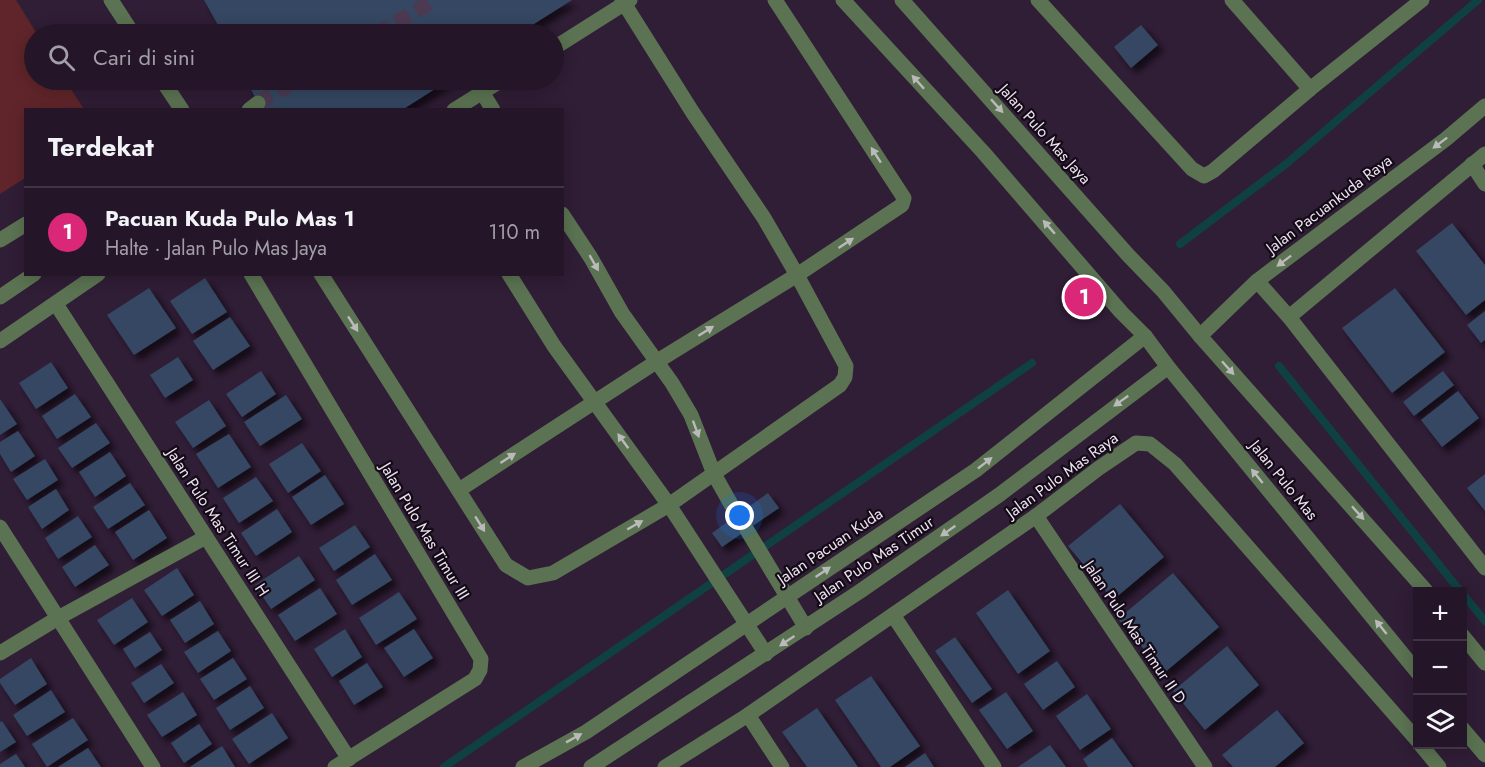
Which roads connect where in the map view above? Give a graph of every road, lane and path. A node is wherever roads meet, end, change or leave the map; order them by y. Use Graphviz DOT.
graph roads {
  1 [pos="111,0"];
  2 [pos="775,0"];
  3 [pos="843,0"];
  4 [pos="902,0"];
  5 [pos="1038,0"];
  6 [pos="1232,0"];
  7 [pos="1422,0"];
  8 [pos="625,1"];
  9 [pos="127,24"];
  10 [pos="564,41"];
  11 [pos="169,90"];
  12 [pos="485,90"];
  13 [pos="1310,90"];
  14 [pos="482,92"];
  15 [pos="1485,106"];
  16 [pos="181,108"];
  17 [pos="457,108"];
  18 [pos="492,108"];
  19 [pos="1485,154"];
  20 [pos="1472,164"];
  21 [pos="1485,184"];
  22 [pos="564,217"];
  23 [pos="24,225"];
  24 [pos="0,240"];
  25 [pos="797,275"];
  26 [pos="31,276"];
  27 [pos="95,276"];
  28 [pos="252,276"];
  29 [pos="322,276"];
  30 [pos="509,276"];
  31 [pos="1252,285"];
  32 [pos="1163,291"];
  33 [pos="0,297"];
  34 [pos="56,303"];
  35 [pos="1289,317"];
  36 [pos="1145,336"];
  37 [pos="1200,336"];
  38 [pos="0,341"];
  39 [pos="656,362"];
  40 [pos="1168,367"];
  41 [pos="594,402"];
  42 [pos="714,474"];
  43 [pos="459,490"];
  44 [pos="669,505"];
  45 [pos="735,511"];
  46 [pos="1036,516"];
  47 [pos="0,527"];
  48 [pos="747,530"];
  49 [pos="206,537"];
  50 [pos="1485,568"];
  51 [pos="1424,587"];
  52 [pos="788,596"];
  53 [pos="893,615"];
  54 [pos="58,618"];
  55 [pos="746,624"];
  56 [pos="806,628"];
  57 [pos="1467,641"];
  58 [pos="0,653"];
  59 [pos="766,654"];
  60 [pos="1485,663"];
  61 [pos="1413,667"];
  62 [pos="748,715"];
  63 [pos="1467,734"];
  64 [pos="1413,736"];
  65 [pos="1424,749"];
  66 [pos="1485,755"];
  67 [pos="342,763"];
  68 [pos="153,767"];
  69 [pos="522,767"];
  70 [pos="591,767"];
  71 [pos="665,767"];
  72 [pos="782,767"];
  73 [pos="994,767"];
  74 [pos="1205,767"];
  75 [pos="1439,767"];
  1 -- 9 [label="street"];
  25 -- 2 [label="street, one-way"];
  36 -- 3 [label="street, Jalan Pulo Mas, one-way"];
  4 -- 32 [label="street, Jalan Pulo Mas Jaya, one-way"];
  5 -- 13 [label="street"];
  6 -- 13 [label="street"];
  7 -- 13 [label="street"];
  8 -- 10 [label="street"];
  8 -- 25 [label="street"];
  11 -- 16 [label="street"];
  12 -- 14 [label="street"];
  14 -- 17 [label="street"];
  14 -- 18 [label="street"];
  15 -- 31 [label="street, Jalan Pacuankuda Raya, one-way"];
  19 -- 20 [label="street"];
  20 -- 21 [label="street"];
  20 -- 35 [label="street"];
  22 -- 39 [label="street, one-way"];
  23 -- 24 [label="street"];
  39 -- 25 [label="street, one-way"];
  25 -- 42 [label="street"];
  26 -- 33 [label="street"];
  27 -- 34 [label="street"];
  28 -- 67 [label="street, Jalan Pulo Mas Timur III"];
  29 -- 43 [label="street, one-way"];
  30 -- 41 [label="street"];
  31 -- 35 [label="street"];
  31 -- 37 [label="street, Jalan Pacuankuda Raya"];
  32 -- 37 [label="street, Jalan Pulo Mas"];
  34 -- 38 [label="street"];
  34 -- 49 [label="street, Jalan Pulo Mas Timur III H"];
  35 -- 50 [label="street"];
  36 -- 40 [label="street, Jalan Pulo Mas"];
  52 -- 36 [label="street, Jalan Pacuan Kuda, one-way"];
  37 -- 51 [label="street, Jalan Pulo Mas, one-way"];
  39 -- 41 [label="street"];
  39 -- 42 [label="street, one-way"];
  40 -- 56 [label="street, Jalan Pulo Mas Timur, one-way"];
  61 -- 40 [label="street, Jalan Pulo Mas, one-way"];
  43 -- 41 [label="street, one-way"];
  44 -- 41 [label="street, one-way"];
  42 -- 44 [label="street"];
  42 -- 45 [label="street"];
  43 -- 44 [label="street, one-way"];
  44 -- 55 [label="street"];
  46 -- 53 [label="street, Jalan Pulo Mas Raya"];
  46 -- 64 [label="street, Jalan Pulo Mas Raya"];
  46 -- 74 [label="street, Jalan Pulo Mas Timur II D"];
  47 -- 54 [label="street"];
  48 -- 52 [label="street"];
  49 -- 54 [label="street"];
  49 -- 67 [label="street, Jalan Pulo Mas Timur III H"];
  52 -- 55 [label="street, Jalan Pacuan Kuda"];
  52 -- 56 [label="street"];
  53 -- 62 [label="street, Jalan Pulo Mas Raya"];
  53 -- 73 [label="street"];
  54 -- 58 [label="street"];
  54 -- 68 [label="street"];
  55 -- 59 [label="street"];
  69 -- 55 [label="street, Jalan Pacuan Kuda, one-way"];
  56 -- 59 [label="street, Jalan Pulo Mas Timur, one-way"];
  57 -- 60 [label="street"];
  59 -- 70 [label="street, Jalan Pulo Mas Timur"];
  62 -- 71 [label="street, Jalan Pulo Mas Raya"];
  62 -- 72 [label="street"];
  63 -- 66 [label="street"];
  65 -- 75 [label="street, Jalan Pulo Mas Raya"];
}
